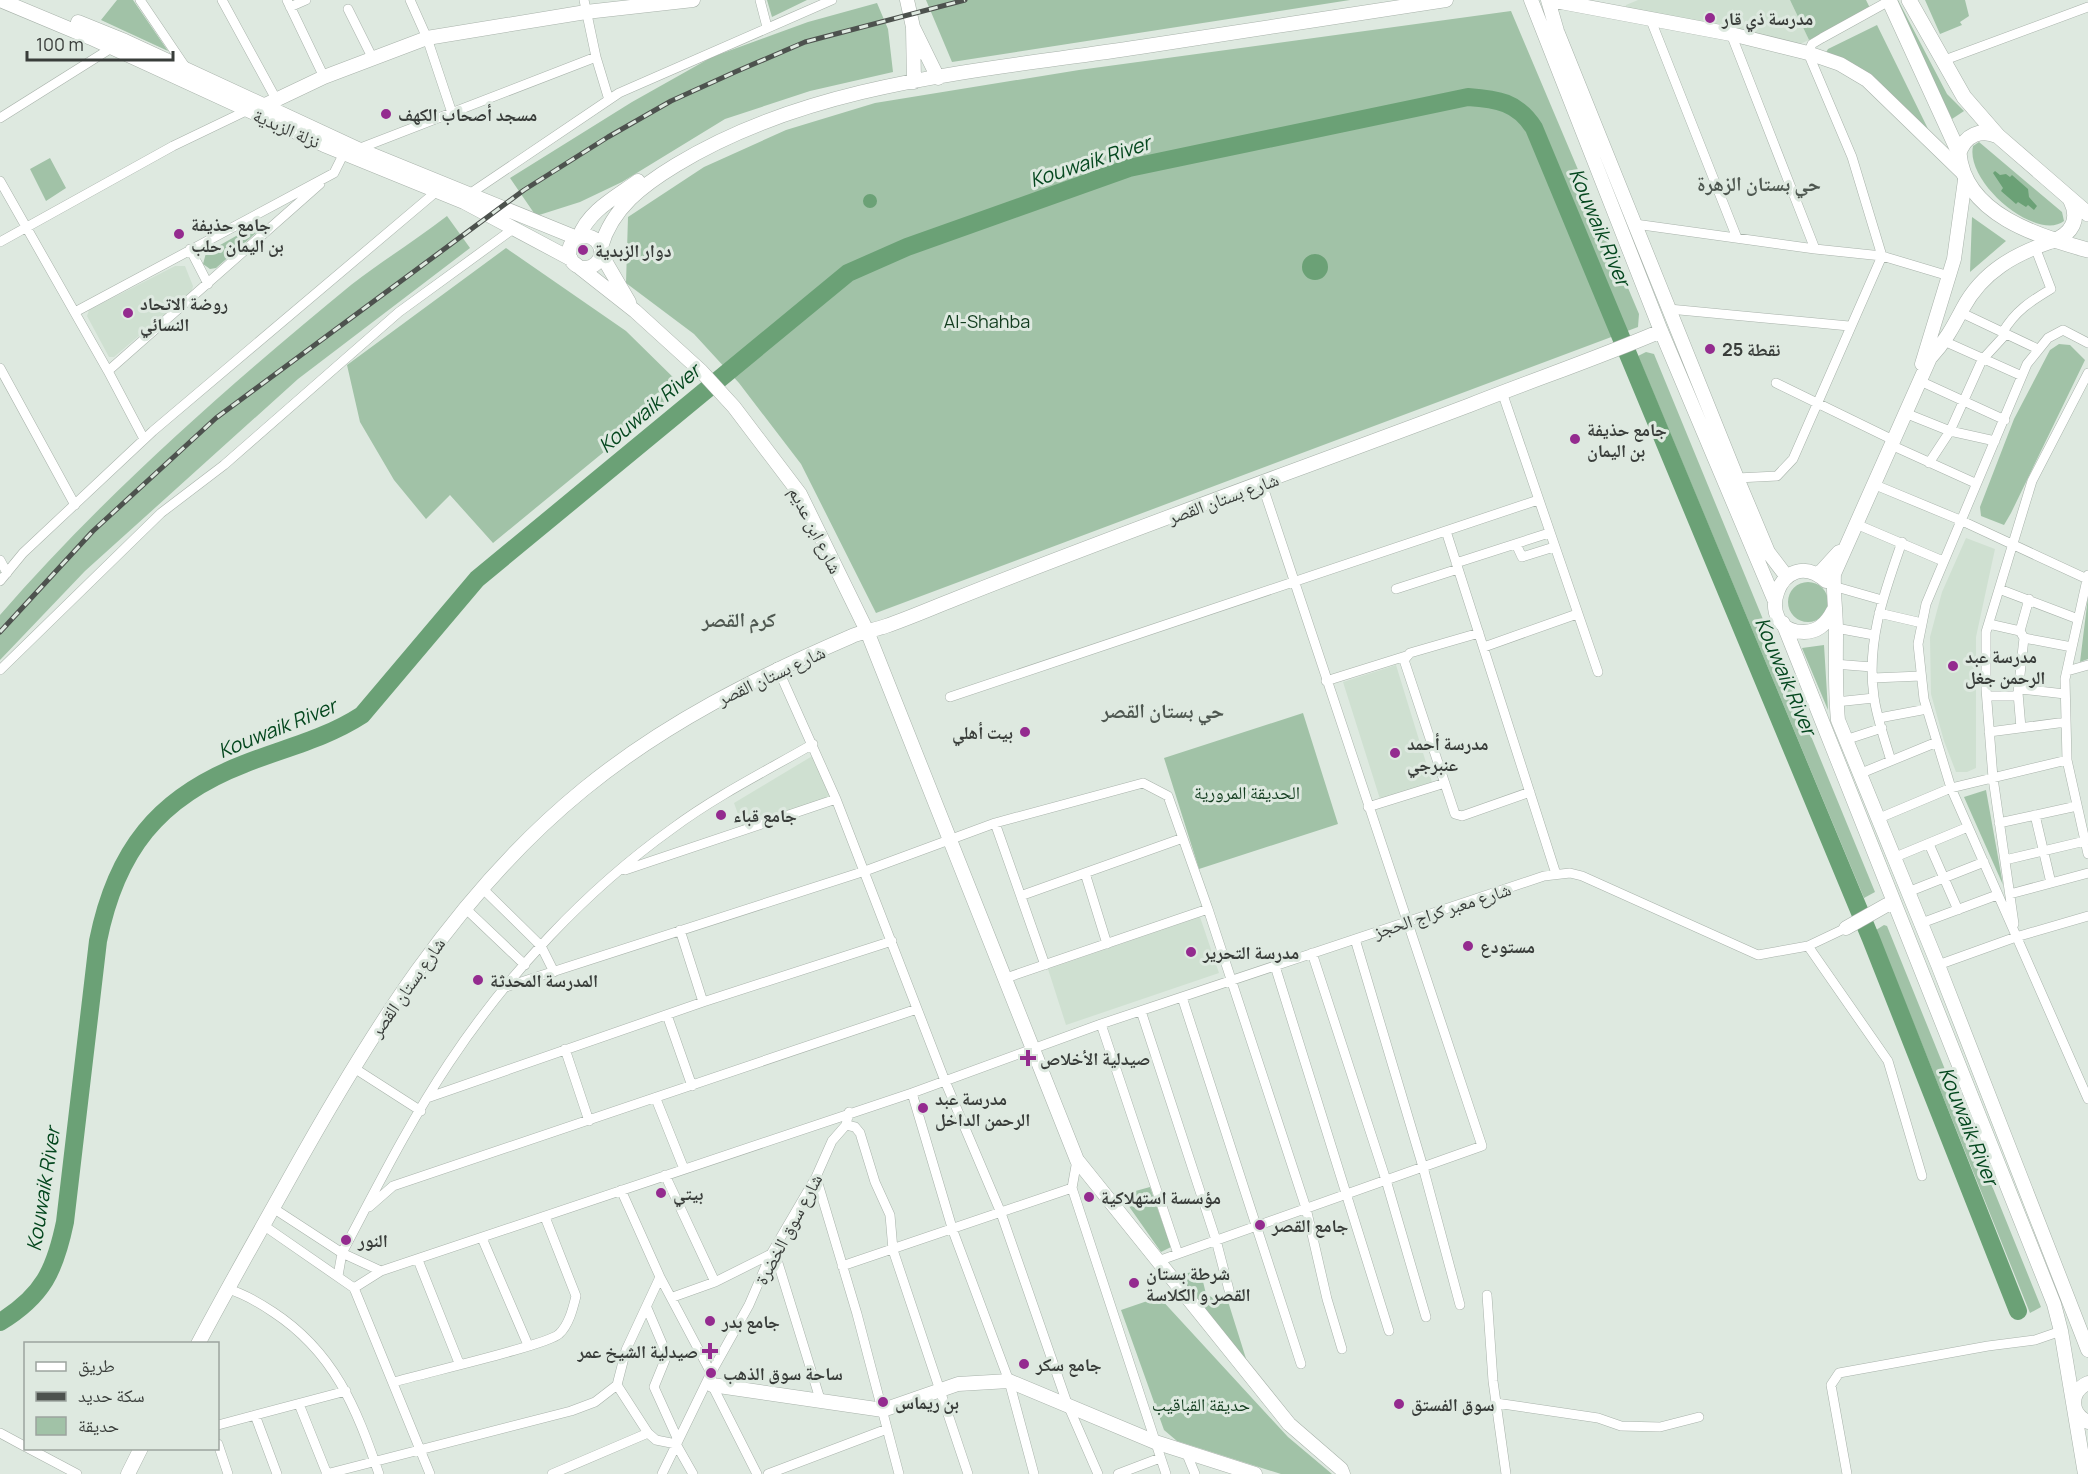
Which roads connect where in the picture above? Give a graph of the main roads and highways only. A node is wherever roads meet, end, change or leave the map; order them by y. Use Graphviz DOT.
graph roads {
  1 [pos="0,0"];
  2 [pos="22,0"];
  3 [pos="693,0"];
  4 [pos="907,0"];
  5 [pos="1395,0"];
  6 [pos="1446,0"];
  7 [pos="1532,0"];
  8 [pos="1549,0"];
  9 [pos="1889,0"];
  10 [pos="1909,0"];
  11 [pos="1570,5"];
  12 [pos="1599,5"];
  13 [pos="585,6"];
  14 [pos="1554,21"];
  15 [pos="913,27"];
  16 [pos="937,75"];
  17 [pos="914,79"];
  18 [pos="263,106"];
  19 [pos="1998,136"];
  20 [pos="1959,153"];
  21 [pos="1964,177"];
  22 [pos="2071,201"];
  23 [pos="2088,214"];
  24 [pos="578,237"];
  25 [pos="2053,241"];
  26 [pos="601,250"];
  27 [pos="2088,250"];
  28 [pos="572,261"];
  29 [pos="636,311"];
  30 [pos="1661,331"];
  31 [pos="1890,441"];
  32 [pos="1818,575"];
  33 [pos="1787,577"];
  34 [pos="1833,589"];
  35 [pos="1774,599"];
  36 [pos="1833,611"];
  37 [pos="1783,623"];
  38 [pos="867,631"];
  39 [pos="1886,906"];
  40 [pos="1846,928"];
  41 [pos="199,1342"];
  42 [pos="2088,1350"];
  43 [pos="712,1379"];
  44 [pos="2088,1383"];
  45 [pos="2074,1407"];
  46 [pos="2088,1422"];
  47 [pos="140,1450"];
  48 [pos="1237,1471"];
  49 [pos="128,1474"];
  50 [pos="1255,1474"];
  51 [pos="1343,1474"];
  52 [pos="2085,1474"];
  1 -- 28 [label="main road, نزلة الزبدية"];
  2 -- 18 [label="main road, نزلة الزبدية"];
  3 -- 13 [label="main road"];
  4 -- 15 [label="main road"];
  5 -- 16 [label="main road"];
  6 -- 16 [label="main road"];
  7 -- 30 [label="main road"];
  8 -- 11 [label="main road"];
  8 -- 14 [label="main road"];
  9 -- 20 [label="main road"];
  10 -- 19 [label="main road"];
  11 -- 12 [label="main road"];
  11 -- 14 [label="main road"];
  12 -- 21 [label="main road"];
  13 -- 18 [label="main road"];
  14 -- 33 [label="main road"];
  15 -- 16 [label="main road"];
  15 -- 17 [label="main road"];
  16 -- 17 [label="main road"];
  17 -- 24 [label="main road"];
  17 -- 26 [label="main road"];
  18 -- 24 [label="main road, نزلة الزبدية"];
  19 -- 20 [label="main road"];
  19 -- 22 [label="main road"];
  20 -- 21 [label="main road"];
  21 -- 25 [label="main road"];
  21 -- 31 [label="main road"];
  22 -- 23 [label="main road"];
  22 -- 25 [label="main road"];
  24 -- 26 [label="main road"];
  24 -- 28 [label="main road"];
  25 -- 27 [label="main road"];
  25 -- 31 [label="main road"];
  26 -- 28 [label="main road"];
  26 -- 29 [label="main road"];
  28 -- 29 [label="main road, نزلة الزبدية"];
  29 -- 38 [label="main road, شارع ابن عديم"];
  30 -- 35 [label="main road"];
  30 -- 38 [label="main road, شارع بستان القصر"];
  31 -- 32 [label="main road"];
  31 -- 34 [label="main road"];
  32 -- 33 [label="main road"];
  32 -- 34 [label="main road"];
  33 -- 35 [label="main road"];
  34 -- 36 [label="main road"];
  35 -- 37 [label="main road"];
  36 -- 37 [label="main road"];
  36 -- 42 [label="main road"];
  37 -- 39 [label="main road"];
  38 -- 41 [label="main road, شارع بستان القصر"];
  38 -- 51 [label="main road, شارع ابن عديم"];
  39 -- 40 [label="main road"];
  39 -- 45 [label="main road"];
  43 -- 48 [label="main road"];
  44 -- 45 [label="main road"];
  45 -- 46 [label="main road"];
  45 -- 52 [label="main road"];
  47 -- 49 [label="main road"];
  48 -- 50 [label="main road"];
}
